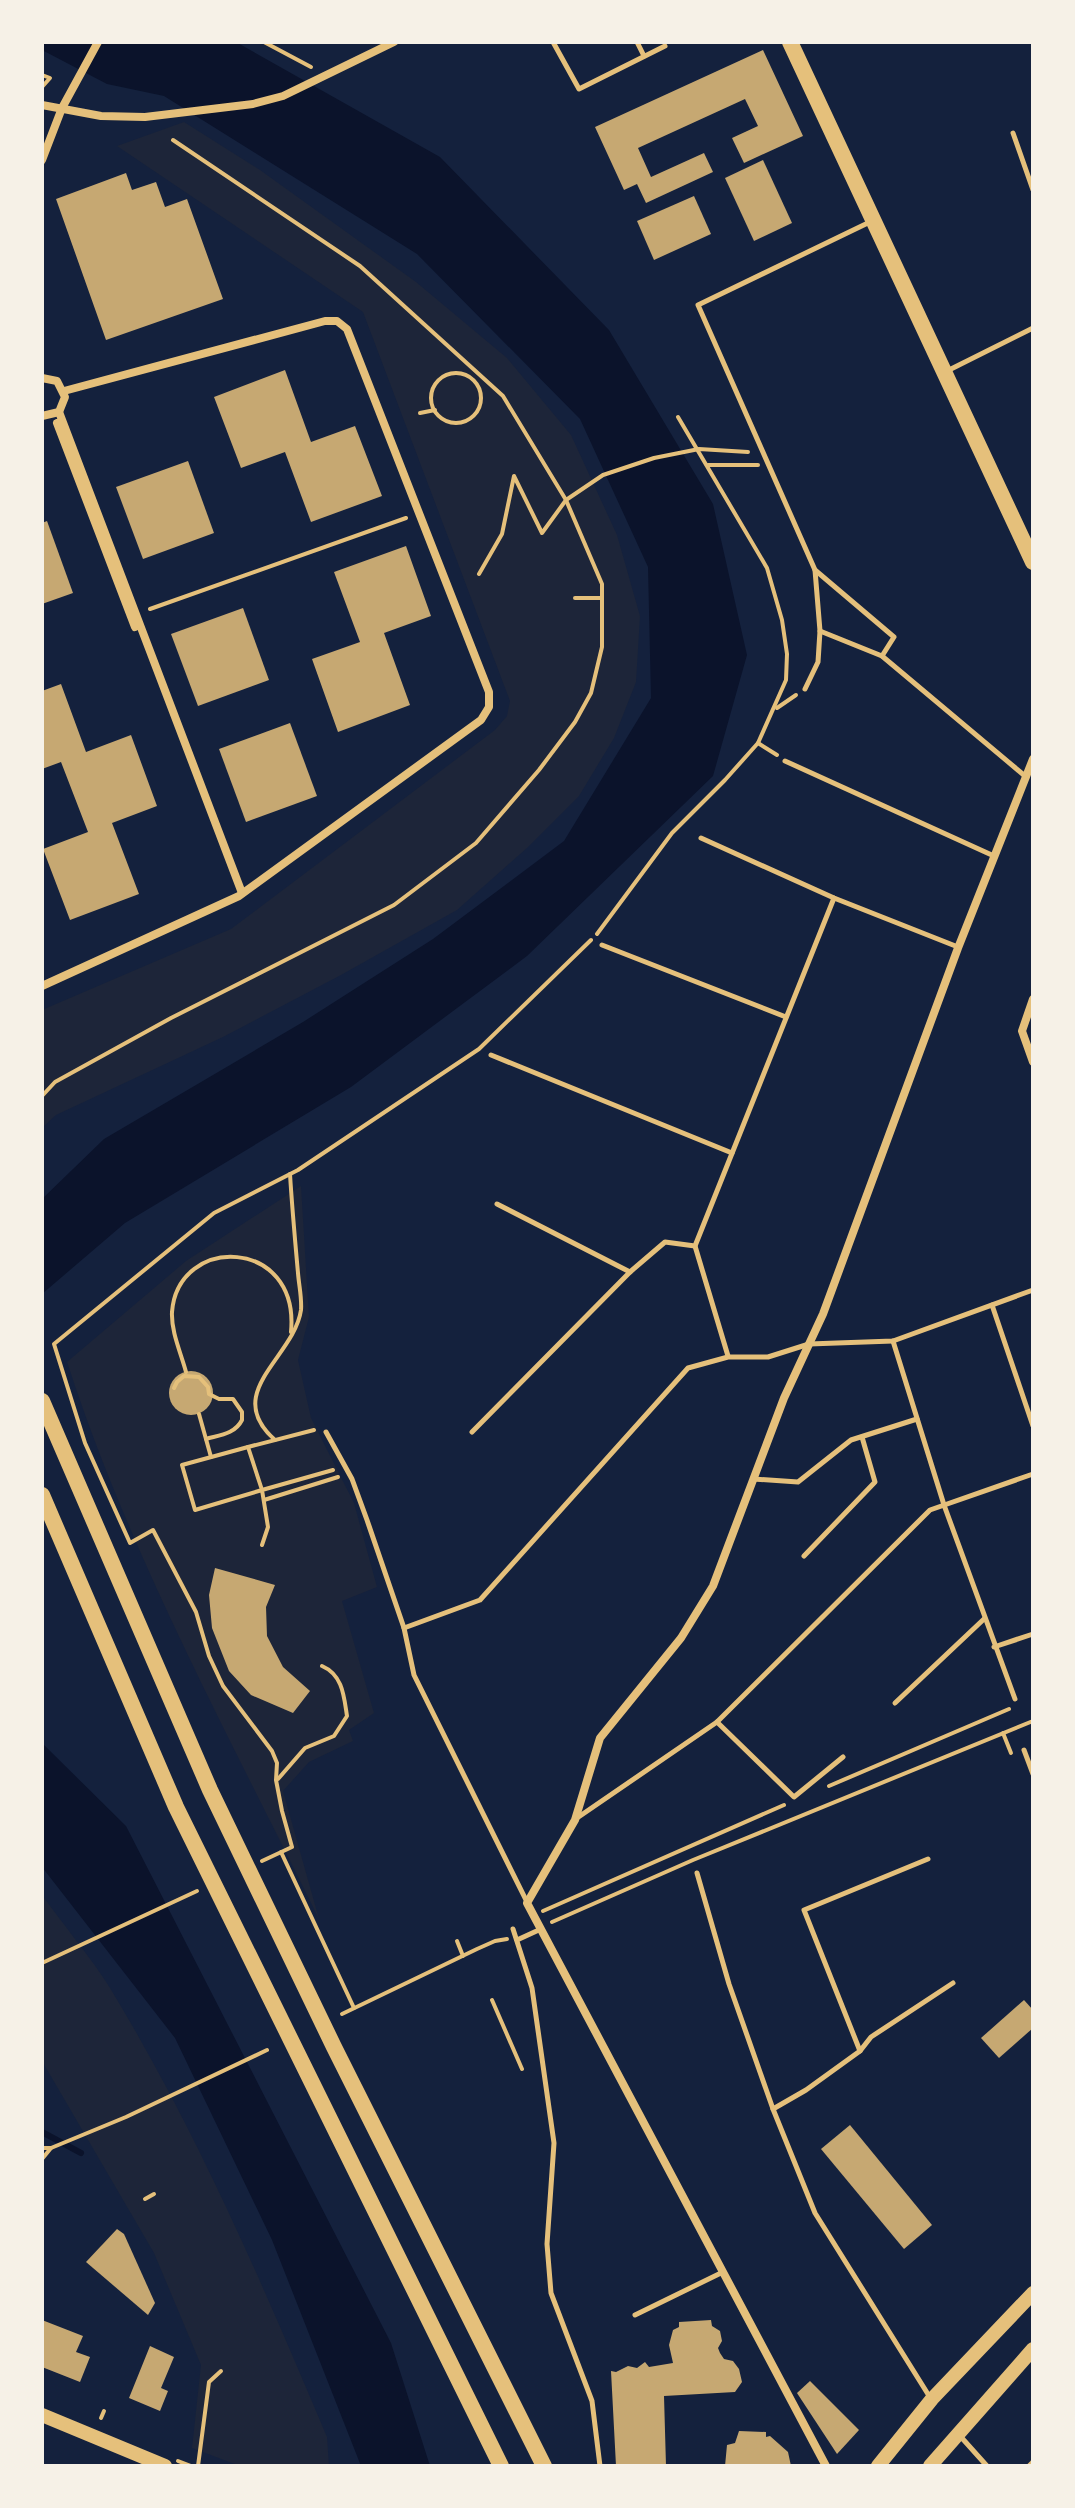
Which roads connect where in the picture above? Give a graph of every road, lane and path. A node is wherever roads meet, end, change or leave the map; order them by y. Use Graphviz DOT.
graph roads {
  1 [pos="98,42"];
  2 [pos="264,42"];
  3 [pos="394,42"];
  4 [pos="553,42"];
  5 [pos="637,42"];
  6 [pos="790,42"];
  7 [pos="665,46"];
  8 [pos="644,56"];
  9 [pos="42,75"];
  10 [pos="327,75"];
  11 [pos="42,87"];
  12 [pos="42,105"];
  13 [pos="62,108"];
  14 [pos="1013,133"];
  15 [pos="173,140"];
  16 [pos="42,160"];
  17 [pos="1033,190"];
  18 [pos="873,221"];
  19 [pos="1033,328"];
  20 [pos="467,363"];
  21 [pos="944,373"];
  22 [pos="465,374"];
  23 [pos="42,378"];
  24 [pos="64,391"];
  25 [pos="435,410"];
  26 [pos="56,413"];
  27 [pos="420,413"];
  28 [pos="42,416"];
  29 [pos="678,417"];
  30 [pos="699,449"];
  31 [pos="763,452"];
  32 [pos="708,465"];
  33 [pos="759,465"];
  34 [pos="566,500"];
  35 [pos="408,518"];
  36 [pos="1033,562"];
  37 [pos="815,570"];
  38 [pos="479,574"];
  39 [pos="575,598"];
  40 [pos="602,598"];
  41 [pos="150,609"];
  42 [pos="820,631"];
  43 [pos="882,656"];
  44 [pos="805,689"];
  45 [pos="775,710"];
  46 [pos="758,743"];
  47 [pos="1033,759"];
  48 [pos="785,761"];
  49 [pos="1025,776"];
  50 [pos="701,838"];
  51 [pos="994,856"];
  52 [pos="240,895"];
  53 [pos="834,898"];
  54 [pos="602,945"];
  55 [pos="958,948"];
  56 [pos="42,986"];
  57 [pos="1033,999"];
  58 [pos="786,1017"];
  59 [pos="491,1055"];
  60 [pos="1033,1062"];
  61 [pos="42,1096"];
  62 [pos="732,1153"];
  63 [pos="290,1174"];
  64 [pos="497,1204"];
  65 [pos="695,1246"];
  66 [pos="630,1272"];
  67 [pos="1033,1290"];
  68 [pos="992,1305"];
  69 [pos="291,1334"];
  70 [pos="893,1341"];
  71 [pos="809,1344"];
  72 [pos="728,1357"];
  73 [pos="186,1372"];
  74 [pos="174,1388"];
  75 [pos="42,1401"];
  76 [pos="199,1414"];
  77 [pos="917,1419"];
  78 [pos="1033,1426"];
  79 [pos="326,1432"];
  80 [pos="472,1432"];
  81 [pos="315,1436"];
  82 [pos="862,1437"];
  83 [pos="206,1439"];
  84 [pos="275,1440"];
  85 [pos="248,1447"];
  86 [pos="211,1457"];
  87 [pos="327,1462"];
  88 [pos="349,1473"];
  89 [pos="1033,1474"];
  90 [pos="752,1479"];
  91 [pos="262,1490"];
  92 [pos="42,1495"];
  93 [pos="264,1500"];
  94 [pos="944,1505"];
  95 [pos="262,1545"];
  96 [pos="804,1556"];
  97 [pos="984,1619"];
  98 [pos="404,1628"];
  99 [pos="1033,1634"];
  100 [pos="994,1647"];
  101 [pos="322,1666"];
  102 [pos="1016,1702"];
  103 [pos="895,1703"];
  104 [pos="1033,1721"];
  105 [pos="717,1722"];
  106 [pos="1003,1733"];
  107 [pos="1024,1750"];
  108 [pos="1012,1755"];
  109 [pos="843,1757"];
  110 [pos="1033,1774"];
  111 [pos="276,1780"];
  112 [pos="820,1789"];
  113 [pos="795,1800"];
  114 [pos="575,1820"];
  115 [pos="281,1852"];
  116 [pos="928,1859"];
  117 [pos="262,1861"];
  118 [pos="697,1873"];
  119 [pos="197,1891"];
  120 [pos="527,1903"];
  121 [pos="539,1917"];
  122 [pos="544,1926"];
  123 [pos="513,1929"];
  124 [pos="517,1940"];
  125 [pos="457,1941"];
  126 [pos="495,1941"];
  127 [pos="463,1956"];
  128 [pos="42,1963"];
  129 [pos="953,1983"];
  130 [pos="492,2000"];
  131 [pos="354,2008"];
  132 [pos="342,2014"];
  133 [pos="267,2050"];
  134 [pos="860,2051"];
  135 [pos="522,2069"];
  136 [pos="773,2109"];
  137 [pos="42,2148"];
  138 [pos="51,2148"];
  139 [pos="42,2159"];
  140 [pos="154,2194"];
  141 [pos="145,2199"];
  142 [pos="723,2272"];
  143 [pos="1033,2293"];
  144 [pos="635,2315"];
  145 [pos="1033,2349"];
  146 [pos="221,2371"];
  147 [pos="932,2399"];
  148 [pos="104,2411"];
  149 [pos="42,2415"];
  150 [pos="101,2418"];
  151 [pos="957,2432"];
  152 [pos="165,2466"];
  153 [pos="198,2466"];
  154 [pos="501,2466"];
  155 [pos="544,2466"];
  156 [pos="600,2466"];
  157 [pos="826,2466"];
  158 [pos="878,2466"];
  159 [pos="930,2466"];
  160 [pos="987,2466"];
  1 -- 13 [label="street"];
  2 -- 10 [label="path"];
  3 -- 10 [label="street"];
  4 -- 8 [label="lane"];
  5 -- 8 [label="lane"];
  6 -- 18 [label="main road"];
  7 -- 8 [label="lane"];
  9 -- 11 [label="path"];
  10 -- 13 [label="street"];
  12 -- 13 [label="street"];
  13 -- 16 [label="street"];
  14 -- 17 [label="lane"];
  15 -- 20 [label="path"];
  18 -- 21 [label="main road"];
  18 -- 31 [label="lane"];
  19 -- 21 [label="lane"];
  20 -- 22 [label="path"];
  20 -- 34 [label="path"];
  21 -- 36 [label="main road"];
  22 -- 25 [label="path"];
  22 -- 25 [label="path"];
  23 -- 24 [label="street"];
  24 -- 26 [label="street"];
  24 -- 52 [label="street"];
  25 -- 27 [label="path"];
  26 -- 28 [label="street"];
  26 -- 52 [label="street"];
  29 -- 30 [label="path"];
  30 -- 31 [label="path"];
  30 -- 32 [label="path"];
  30 -- 34 [label="path"];
  31 -- 37 [label="lane"];
  32 -- 33 [label="path"];
  32 -- 45 [label="path"];
  34 -- 38 [label="path"];
  34 -- 40 [label="path"];
  35 -- 41 [label="path"];
  37 -- 42 [label="lane"];
  37 -- 43 [label="lane"];
  39 -- 40 [label="path"];
  40 -- 61 [label="path"];
  42 -- 43 [label="lane"];
  42 -- 44 [label="lane"];
  43 -- 49 [label="lane"];
  44 -- 45 [label="path"];
  45 -- 46 [label="path"];
  46 -- 48 [label="path"];
  46 -- 63 [label="path"];
  47 -- 49 [label="street"];
  48 -- 51 [label="lane"];
  49 -- 51 [label="street"];
  50 -- 53 [label="lane"];
  51 -- 55 [label="street"];
  52 -- 56 [label="street"];
  53 -- 55 [label="lane"];
  53 -- 58 [label="lane"];
  54 -- 58 [label="lane"];
  55 -- 71 [label="street"];
  57 -- 60 [label="street"];
  58 -- 62 [label="lane"];
  59 -- 62 [label="lane"];
  62 -- 65 [label="lane"];
  63 -- 69 [label="path"];
  63 -- 111 [label="path"];
  64 -- 66 [label="lane"];
  65 -- 66 [label="lane"];
  65 -- 72 [label="lane"];
  66 -- 80 [label="lane"];
  67 -- 68 [label="lane"];
  68 -- 70 [label="lane"];
  68 -- 78 [label="lane"];
  69 -- 73 [label="path"];
  69 -- 84 [label="path"];
  70 -- 71 [label="lane"];
  70 -- 77 [label="lane"];
  71 -- 72 [label="lane"];
  71 -- 90 [label="street"];
  72 -- 98 [label="lane"];
  74 -- 83 [label="path"];
  75 -- 155 [label="main road"];
  76 -- 83 [label="path"];
  77 -- 82 [label="lane"];
  77 -- 94 [label="lane"];
  79 -- 88 [label="lane"];
  81 -- 84 [label="path"];
  82 -- 90 [label="lane"];
  82 -- 96 [label="lane"];
  83 -- 86 [label="path"];
  84 -- 85 [label="path"];
  85 -- 86 [label="path"];
  85 -- 91 [label="path"];
  86 -- 91 [label="path"];
  87 -- 91 [label="path"];
  88 -- 93 [label="path"];
  88 -- 98 [label="lane"];
  89 -- 94 [label="lane"];
  90 -- 114 [label="street"];
  91 -- 93 [label="path"];
  92 -- 154 [label="main road"];
  93 -- 95 [label="path"];
  94 -- 97 [label="lane"];
  94 -- 105 [label="lane"];
  97 -- 100 [label="lane"];
  97 -- 103 [label="lane"];
  98 -- 120 [label="lane"];
  99 -- 100 [label="lane"];
  100 -- 102 [label="lane"];
  101 -- 111 [label="path"];
  102 -- 112 [label="path"];
  104 -- 106 [label="path"];
  105 -- 109 [label="lane"];
  105 -- 114 [label="lane"];
  106 -- 108 [label="path"];
  106 -- 122 [label="path"];
  107 -- 110 [label="lane"];
  111 -- 115 [label="path"];
  113 -- 121 [label="path"];
  114 -- 120 [label="street"];
  115 -- 117 [label="path"];
  115 -- 131 [label="path"];
  116 -- 134 [label="lane"];
  118 -- 136 [label="lane"];
  119 -- 128 [label="path"];
  120 -- 122 [label="street"];
  122 -- 124 [label="lane"];
  122 -- 142 [label="street"];
  123 -- 124 [label="lane"];
  124 -- 156 [label="lane"];
  125 -- 127 [label="path"];
  126 -- 127 [label="path"];
  127 -- 131 [label="path"];
  129 -- 134 [label="lane"];
  130 -- 135 [label="path"];
  131 -- 132 [label="path"];
  133 -- 138 [label="path"];
  134 -- 136 [label="lane"];
  136 -- 147 [label="lane"];
  137 -- 138 [label="path"];
  138 -- 139 [label="path"];
  140 -- 141 [label="path"];
  142 -- 144 [label="lane"];
  142 -- 157 [label="street"];
  143 -- 147 [label="street"];
  145 -- 151 [label="street"];
  146 -- 153 [label="path"];
  147 -- 158 [label="street"];
  148 -- 150 [label="path"];
  149 -- 152 [label="street"];
  151 -- 159 [label="street"];
  151 -- 160 [label="lane"];
}
